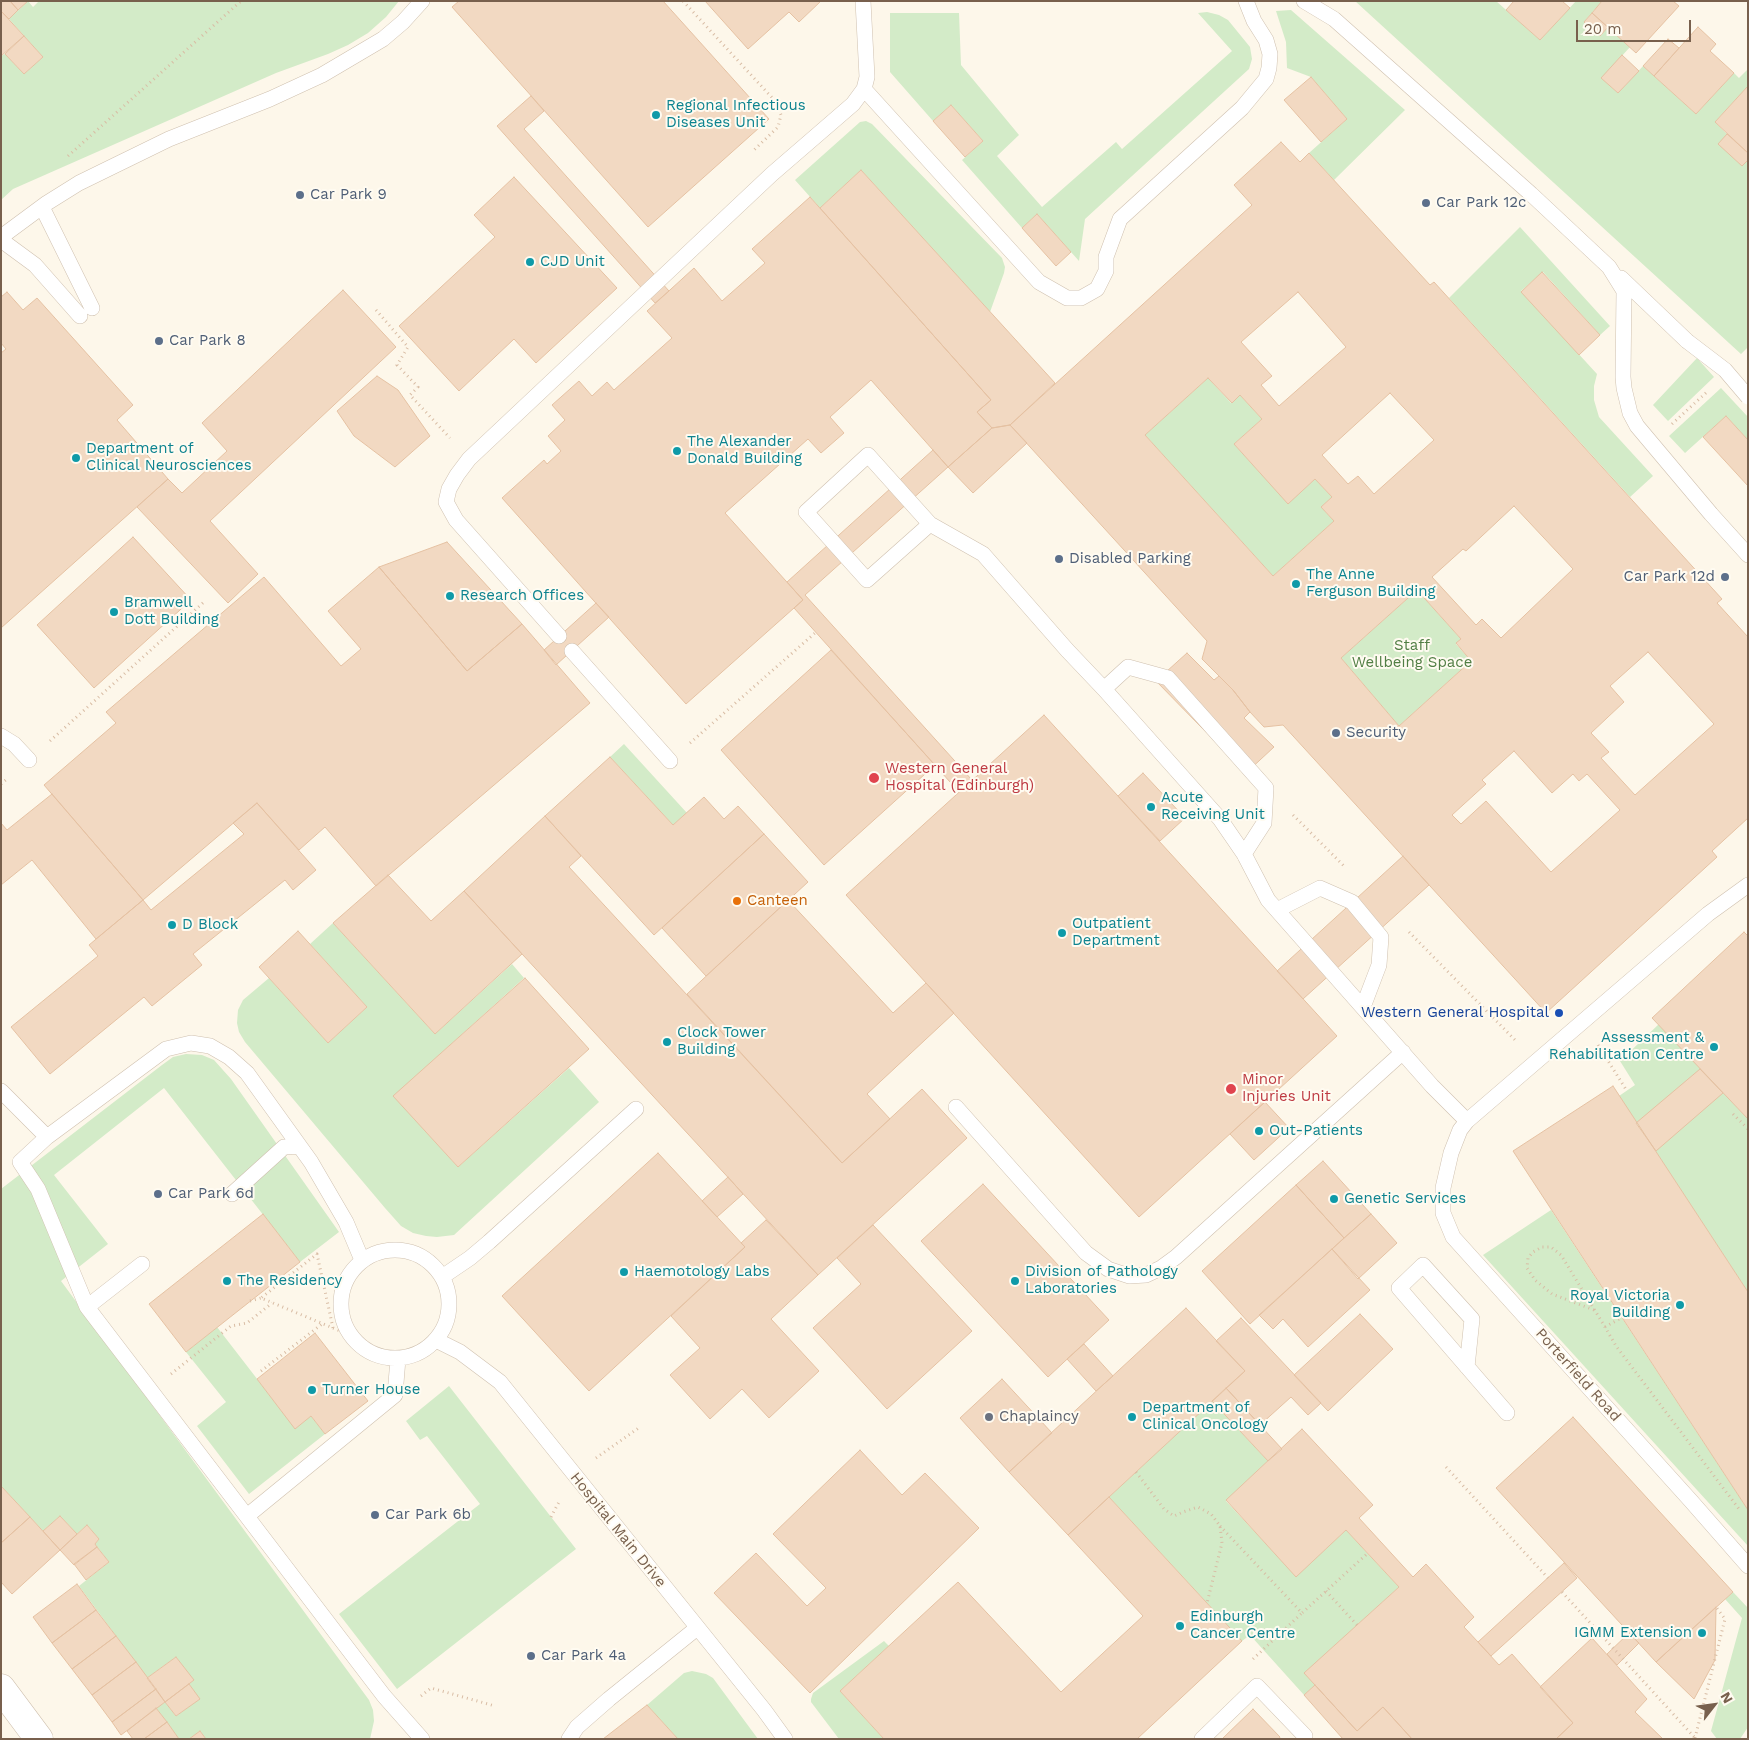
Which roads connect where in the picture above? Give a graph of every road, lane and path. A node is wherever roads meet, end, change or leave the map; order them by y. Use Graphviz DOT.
graph roads {
  1 [pos="241,1"];
  2 [pos="422,1"];
  3 [pos="683,1"];
  4 [pos="863,1"];
  5 [pos="1246,1"];
  6 [pos="1304,1"];
  7 [pos="864,89"];
  8 [pos="64,159"];
  9 [pos="772,174"];
  10 [pos="42,207"];
  11 [pos="1,239"];
  12 [pos="1609,267"];
  13 [pos="376,310"];
  14 [pos="1748,397"];
  15 [pos="444,432"];
  16 [pos="930,524"];
  17 [pos="1748,555"];
  18 [pos="204,602"];
  19 [pos="815,633"];
  20 [pos="559,636"];
  21 [pos="572,651"];
  22 [pos="1104,689"];
  23 [pos="1,736"];
  24 [pos="29,760"];
  25 [pos="670,761"];
  26 [pos="1,784"];
  27 [pos="1244,854"];
  28 [pos="1748,885"];
  29 [pos="1277,910"];
  30 [pos="1363,1007"];
  31 [pos="1584,1021"];
  32 [pos="1403,1052"];
  33 [pos="1,1091"];
  34 [pos="1627,1091"];
  35 [pos="956,1107"];
  36 [pos="636,1109"];
  37 [pos="1734,1114"];
  38 [pos="1467,1121"];
  39 [pos="1748,1129"];
  40 [pos="47,1136"];
  41 [pos="299,1146"];
  42 [pos="232,1194"];
  43 [pos="362,1260"];
  44 [pos="142,1264"];
  45 [pos="442,1276"];
  46 [pos="261,1298"];
  47 [pos="250,1301"];
  48 [pos="272,1303"];
  49 [pos="87,1307"];
  50 [pos="1594,1310"];
  51 [pos="1621,1318"];
  52 [pos="322,1324"];
  53 [pos="1605,1327"];
  54 [pos="333,1328"];
  55 [pos="350,1334"];
  56 [pos="436,1340"];
  57 [pos="398,1359"];
  58 [pos="1467,1366"];
  59 [pos="261,1371"];
  60 [pos="150,1390"];
  61 [pos="1506,1413"];
  62 [pos="1446,1467"];
  63 [pos="1136,1472"];
  64 [pos="1742,1514"];
  65 [pos="247,1516"];
  66 [pos="1220,1526"];
  67 [pos="1368,1553"];
  68 [pos="1748,1566"];
  69 [pos="1548,1578"];
  70 [pos="1326,1591"];
  71 [pos="1562,1592"];
  72 [pos="1207,1603"];
  73 [pos="1716,1607"];
  74 [pos="1302,1614"];
  75 [pos="1357,1625"];
  76 [pos="697,1628"];
  77 [pos="1252,1659"];
  78 [pos="1,1688"];
  79 [pos="431,1688"];
  80 [pos="495,1706"];
  81 [pos="1304,1738"];
  82 [pos="1695,1738"];
  83 [pos="39,1739"];
  84 [pos="422,1739"];
  85 [pos="570,1739"];
  86 [pos="785,1739"];
  87 [pos="1202,1739"];
  1 -- 8 [label="path"];
  2 -- 10 [label="lane"];
  3 -- 9 [label="path"];
  4 -- 7 [label="lane"];
  5 -- 7 [label="lane"];
  6 -- 12 [label="lane"];
  7 -- 9 [label="lane"];
  9 -- 20 [label="lane"];
  10 -- 11 [label="lane"];
  10 -- 11 [label="lane"];
  12 -- 14 [label="lane, bridge"];
  12 -- 17 [label="lane"];
  13 -- 15 [label="path"];
  16 -- 16 [label="lane"];
  16 -- 22 [label="lane"];
  18 -- 24 [label="path"];
  19 -- 25 [label="path"];
  21 -- 25 [label="lane"];
  22 -- 27 [label="lane"];
  22 -- 27 [label="lane"];
  23 -- 24 [label="lane"];
  24 -- 26 [label="path"];
  27 -- 29 [label="lane"];
  28 -- 31 [label="lane"];
  29 -- 30 [label="lane"];
  29 -- 30 [label="lane"];
  30 -- 32 [label="lane"];
  31 -- 34 [label="path"];
  31 -- 38 [label="lane"];
  32 -- 35 [label="lane"];
  32 -- 38 [label="lane"];
  33 -- 40 [label="lane"];
  36 -- 45 [label="lane"];
  37 -- 39 [label="path"];
  38 -- 68 [label="lane, Porterfield Road"];
  40 -- 41 [label="lane"];
  40 -- 49 [label="lane"];
  41 -- 42 [label="lane"];
  41 -- 43 [label="lane"];
  43 -- 45 [label="lane"];
  43 -- 55 [label="lane"];
  44 -- 49 [label="lane"];
  45 -- 56 [label="lane"];
  46 -- 47 [label="path"];
  46 -- 48 [label="path"];
  46 -- 54 [label="path"];
  48 -- 52 [label="path"];
  48 -- 60 [label="path"];
  49 -- 60 [label="lane"];
  50 -- 50 [label="path"];
  50 -- 53 [label="path"];
  51 -- 53 [label="path"];
  52 -- 54 [label="path"];
  52 -- 59 [label="path"];
  53 -- 64 [label="path"];
  54 -- 55 [label="path"];
  55 -- 57 [label="lane"];
  56 -- 57 [label="lane"];
  56 -- 76 [label="lane, Hospital Main Drive"];
  57 -- 65 [label="lane"];
  58 -- 58 [label="lane"];
  58 -- 61 [label="lane"];
  60 -- 65 [label="lane"];
  62 -- 69 [label="path"];
  63 -- 66 [label="path"];
  65 -- 84 [label="lane"];
  66 -- 72 [label="path"];
  66 -- 74 [label="path"];
  67 -- 70 [label="path"];
  70 -- 74 [label="path"];
  70 -- 75 [label="path"];
  71 -- 82 [label="path"];
  73 -- 82 [label="path"];
  74 -- 77 [label="path"];
  76 -- 85 [label="lane"];
  76 -- 86 [label="lane, Hospital Main Drive"];
  78 -- 83 [label="street"];
  79 -- 80 [label="path"];
  81 -- 87 [label="lane"];
}
